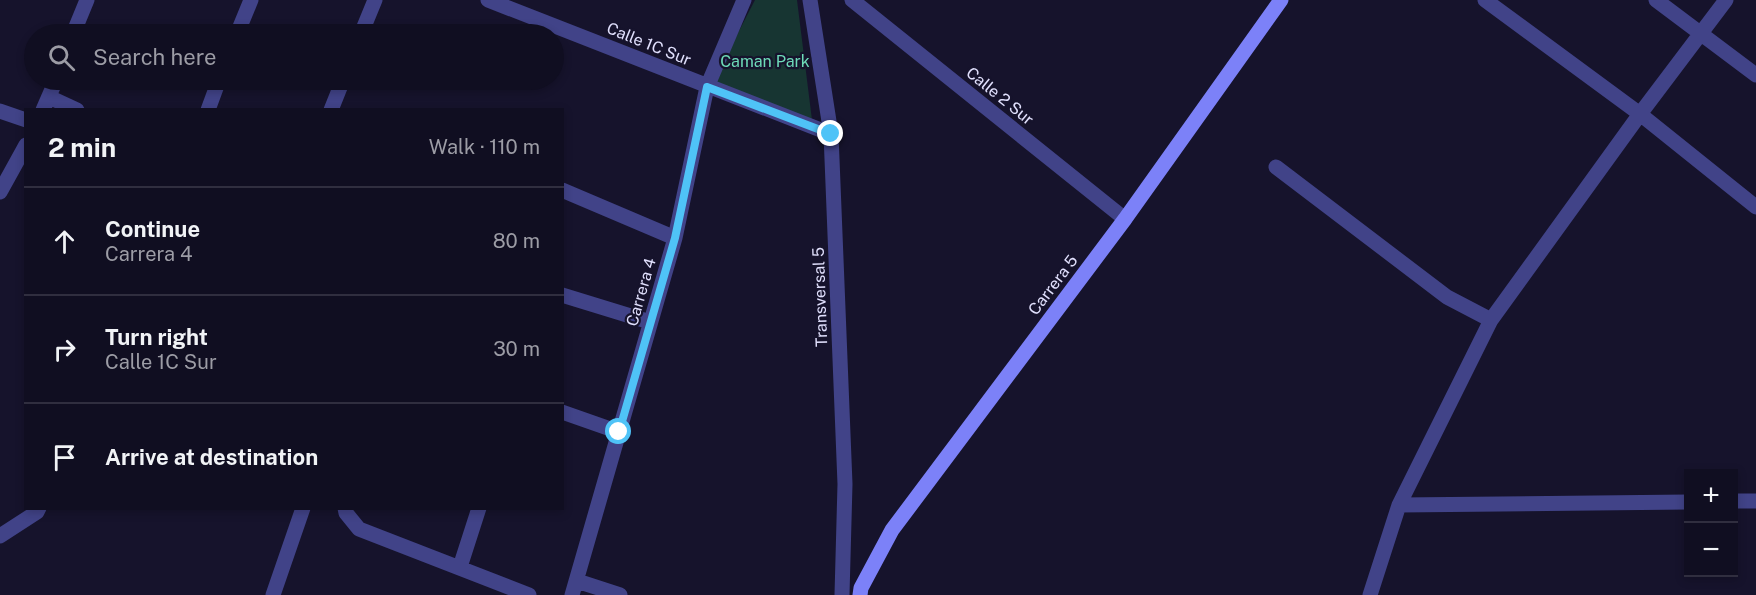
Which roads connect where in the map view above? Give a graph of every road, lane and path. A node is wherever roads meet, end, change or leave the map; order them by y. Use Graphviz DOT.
graph roads {
  1 [pos="87,0"];
  2 [pos="251,0"];
  3 [pos="375,0"];
  4 [pos="488,0"];
  5 [pos="744,0"];
  6 [pos="810,0"];
  7 [pos="852,0"];
  8 [pos="1281,0"];
  9 [pos="1485,0"];
  10 [pos="1656,0"];
  11 [pos="1726,0"];
  12 [pos="77,24"];
  13 [pos="241,24"];
  14 [pos="365,24"];
  15 [pos="548,24"];
  16 [pos="564,30"];
  17 [pos="1701,33"];
  18 [pos="1756,75"];
  19 [pos="707,87"];
  20 [pos="215,90"];
  21 [pos="339,90"];
  22 [pos="46,103"];
  23 [pos="68,108"];
  24 [pos="209,108"];
  25 [pos="332,108"];
  26 [pos="0,111"];
  27 [pos="1640,114"];
  28 [pos="24,119"];
  29 [pos="831,134"];
  30 [pos="24,149"];
  31 [pos="1276,167"];
  32 [pos="564,191"];
  33 [pos="0,192"];
  34 [pos="1756,207"];
  35 [pos="1125,219"];
  36 [pos="675,238"];
  37 [pos="564,296"];
  38 [pos="1491,320"];
  39 [pos="650,322"];
  40 [pos="564,413"];
  41 [pos="619,432"];
  42 [pos="1738,501"];
  43 [pos="1756,501"];
  44 [pos="1684,502"];
  45 [pos="1399,505"];
  46 [pos="38,510"];
  47 [pos="302,510"];
  48 [pos="345,510"];
  49 [pos="478,510"];
  50 [pos="0,536"];
  51 [pos="460,567"];
  52 [pos="574,588"];
  53 [pos="273,595"];
  54 [pos="529,595"];
  55 [pos="620,595"];
  56 [pos="842,595"];
  57 [pos="860,595"];
  58 [pos="1371,595"];
  1 -- 12 [label="street"];
  2 -- 13 [label="street"];
  3 -- 14 [label="street"];
  4 -- 15 [label="street, Calle 1C Sur"];
  5 -- 19 [label="street, Carrera 4"];
  6 -- 29 [label="street, Transversal 5"];
  7 -- 35 [label="street, Calle 2 Sur"];
  8 -- 35 [label="street, Carrera 5"];
  9 -- 27 [label="street"];
  10 -- 17 [label="street"];
  11 -- 17 [label="street"];
  16 -- 19 [label="street, Calle 1C Sur"];
  17 -- 18 [label="street"];
  17 -- 27 [label="street"];
  19 -- 29 [label="street, Calle 1C Sur"];
  19 -- 36 [label="street, Carrera 4"];
  20 -- 24 [label="street"];
  21 -- 25 [label="street"];
  22 -- 23 [label="street"];
  26 -- 28 [label="street"];
  27 -- 34 [label="street"];
  27 -- 38 [label="street"];
  29 -- 56 [label="street, Transversal 5"];
  30 -- 33 [label="street"];
  31 -- 38 [label="street"];
  32 -- 36 [label="street"];
  35 -- 57 [label="street, Carrera 5"];
  36 -- 39 [label="street, Carrera 4"];
  37 -- 39 [label="street"];
  38 -- 45 [label="street"];
  39 -- 41 [label="street, Carrera 4"];
  40 -- 41 [label="street"];
  41 -- 52 [label="street, Carrera 4"];
  42 -- 43 [label="street"];
  44 -- 45 [label="street"];
  45 -- 58 [label="street"];
  46 -- 50 [label="street"];
  47 -- 53 [label="street"];
  48 -- 51 [label="street"];
  49 -- 51 [label="street"];
  51 -- 54 [label="street"];
  52 -- 55 [label="street"];
}
